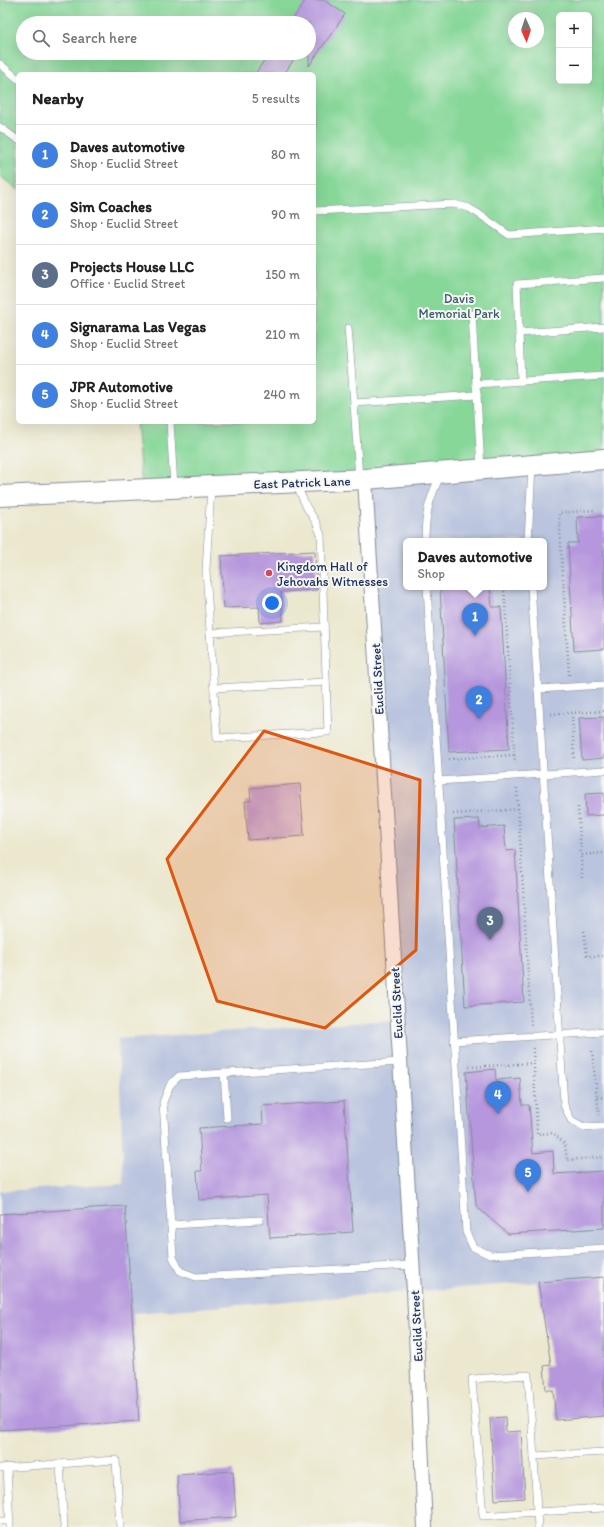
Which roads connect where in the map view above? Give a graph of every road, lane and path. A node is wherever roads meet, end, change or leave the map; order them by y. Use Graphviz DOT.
graph roads {
  1 [pos="0,64"];
  2 [pos="16,77"];
  3 [pos="0,127"];
  4 [pos="16,139"];
  5 [pos="316,211"];
  6 [pos="604,228"];
  7 [pos="604,278"];
  8 [pos="472,314"];
  9 [pos="604,327"];
  10 [pos="348,328"];
  11 [pos="519,333"];
  12 [pos="604,376"];
  13 [pos="521,381"];
  14 [pos="476,384"];
  15 [pos="477,395"];
  16 [pos="354,403"];
  17 [pos="170,424"];
  18 [pos="604,459"];
  19 [pos="532,465"];
  20 [pos="481,470"];
  21 [pos="442,473"];
  22 [pos="362,479"];
  23 [pos="294,482"];
  24 [pos="211,485"];
  25 [pos="174,487"];
  26 [pos="0,496"];
  27 [pos="595,510"];
  28 [pos="425,538"];
  29 [pos="528,538"];
  30 [pos="427,590"];
  31 [pos="504,590"];
  32 [pos="531,590"];
  33 [pos="324,627"];
  34 [pos="210,633"];
  35 [pos="326,682"];
  36 [pos="604,685"];
  37 [pos="570,687"];
  38 [pos="214,688"];
  39 [pos="538,689"];
  40 [pos="604,711"];
  41 [pos="572,713"];
  42 [pos="539,715"];
  43 [pos="515,755"];
  44 [pos="437,759"];
  45 [pos="604,770"];
  46 [pos="575,772"];
  47 [pos="543,774"];
  48 [pos="516,776"];
  49 [pos="438,781"];
  50 [pos="578,808"];
  51 [pos="518,809"];
  52 [pos="441,815"];
  53 [pos="604,853"];
  54 [pos="581,855"];
  55 [pos="582,878"];
  56 [pos="584,931"];
  57 [pos="604,956"];
  58 [pos="604,1032"];
  59 [pos="560,1035"];
  60 [pos="532,1036"];
  61 [pos="454,1041"];
  62 [pos="592,1051"];
  63 [pos="400,1062"];
  64 [pos="534,1063"];
  65 [pos="456,1068"];
  66 [pos="224,1073"];
  67 [pos="604,1097"];
  68 [pos="597,1098"];
  69 [pos="227,1118"];
  70 [pos="602,1126"];
  71 [pos="604,1157"];
  72 [pos="260,1220"];
  73 [pos="171,1225"];
  74 [pos="604,1248"];
  75 [pos="412,1265"];
  76 [pos="604,1452"];
  77 [pos="534,1456"];
  78 [pos="60,1464"];
  79 [pos="3,1468"];
  80 [pos="604,1508"];
  81 [pos="537,1512"];
  82 [pos="0,1521"];
  83 [pos="10,1524"];
  84 [pos="64,1527"];
  85 [pos="120,1527"];
  86 [pos="425,1527"];
  87 [pos="538,1527"];
  1 -- 2 [label="lane"];
  3 -- 4 [label="lane"];
  5 -- 6 [label="lane"];
  7 -- 11 [label="lane"];
  8 -- 14 [label="lane"];
  9 -- 11 [label="lane"];
  10 -- 16 [label="lane"];
  11 -- 13 [label="lane"];
  12 -- 13 [label="lane"];
  13 -- 14 [label="lane"];
  14 -- 15 [label="lane"];
  15 -- 16 [label="lane"];
  15 -- 20 [label="lane"];
  16 -- 22 [label="lane"];
  17 -- 25 [label="lane"];
  18 -- 19 [label="main road, East Patrick Lane"];
  19 -- 20 [label="main road, East Patrick Lane"];
  19 -- 29 [label="lane"];
  20 -- 21 [label="main road, East Patrick Lane"];
  21 -- 22 [label="main road, East Patrick Lane"];
  21 -- 28 [label="lane"];
  22 -- 23 [label="main road, East Patrick Lane"];
  22 -- 63 [label="street, Euclid Street"];
  23 -- 24 [label="main road, East Patrick Lane"];
  23 -- 33 [label="lane"];
  24 -- 25 [label="main road, East Patrick Lane"];
  24 -- 34 [label="lane"];
  25 -- 26 [label="main road, East Patrick Lane"];
  27 -- 37 [label="path"];
  30 -- 44 [label="lane"];
  31 -- 43 [label="path"];
  32 -- 39 [label="lane"];
  33 -- 34 [label="lane"];
  33 -- 35 [label="lane"];
  34 -- 38 [label="lane"];
  35 -- 38 [label="lane"];
  35 -- 38 [label="lane"];
  36 -- 37 [label="lane"];
  37 -- 39 [label="lane"];
  39 -- 42 [label="lane"];
  40 -- 41 [label="path"];
  41 -- 42 [label="path"];
  41 -- 46 [label="path"];
  42 -- 47 [label="lane"];
  43 -- 44 [label="path"];
  43 -- 48 [label="path"];
  44 -- 49 [label="lane"];
  45 -- 46 [label="lane"];
  46 -- 47 [label="lane"];
  47 -- 48 [label="lane"];
  47 -- 59 [label="lane"];
  48 -- 49 [label="lane"];
  48 -- 51 [label="path"];
  49 -- 52 [label="lane"];
  50 -- 54 [label="path"];
  51 -- 52 [label="path"];
  51 -- 60 [label="path"];
  52 -- 61 [label="lane"];
  53 -- 54 [label="path"];
  54 -- 55 [label="path"];
  56 -- 57 [label="path"];
  58 -- 59 [label="lane"];
  59 -- 60 [label="lane"];
  59 -- 70 [label="lane"];
  60 -- 61 [label="lane"];
  60 -- 64 [label="path"];
  61 -- 65 [label="lane"];
  62 -- 68 [label="path"];
  63 -- 66 [label="lane"];
  63 -- 75 [label="street, Euclid Street"];
  64 -- 65 [label="path"];
  64 -- 71 [label="path"];
  65 -- 74 [label="lane"];
  66 -- 69 [label="lane"];
  66 -- 73 [label="lane"];
  67 -- 68 [label="path"];
  68 -- 70 [label="path"];
  72 -- 73 [label="lane"];
  73 -- 75 [label="lane"];
  75 -- 86 [label="street, Euclid Street"];
  76 -- 77 [label="lane"];
  77 -- 81 [label="lane"];
  77 -- 81 [label="lane"];
  78 -- 79 [label="lane"];
  78 -- 84 [label="lane"];
  78 -- 85 [label="lane"];
  79 -- 83 [label="lane"];
  80 -- 81 [label="lane"];
  81 -- 87 [label="lane"];
  82 -- 83 [label="lane"];
}
